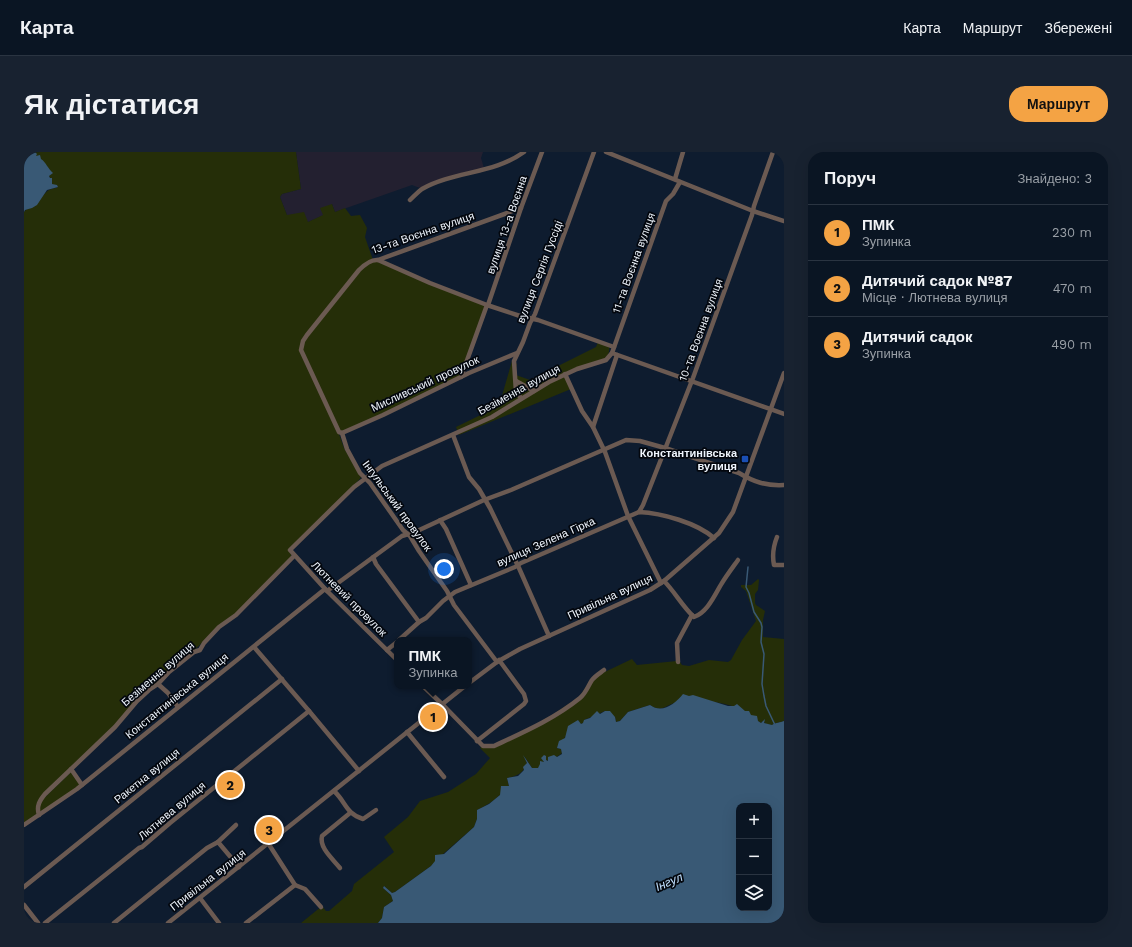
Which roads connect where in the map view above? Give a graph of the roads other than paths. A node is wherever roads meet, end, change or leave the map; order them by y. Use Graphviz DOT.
graph roads {
  1 [pos="524,152"];
  2 [pos="542,152"];
  3 [pos="594,152"];
  4 [pos="606,152"];
  5 [pos="683,152"];
  6 [pos="773,152"];
  7 [pos="675,179"];
  8 [pos="680,182"];
  9 [pos="410,200"];
  10 [pos="522,208"];
  11 [pos="753,211"];
  12 [pos="784,221"];
  13 [pos="378,260"];
  14 [pos="488,305"];
  15 [pos="533,319"];
  16 [pos="614,347"];
  17 [pos="301,350"];
  18 [pos="517,354"];
  19 [pos="614,354"];
  20 [pos="784,372"];
  21 [pos="565,374"];
  22 [pos="461,377"];
  23 [pos="516,381"];
  24 [pos="691,382"];
  25 [pos="534,391"];
  26 [pos="521,398"];
  27 [pos="770,410"];
  28 [pos="784,414"];
  29 [pos="593,427"];
  30 [pos="342,433"];
  31 [pos="453,435"];
  32 [pos="665,448"];
  33 [pos="603,449"];
  34 [pos="746,477"];
  35 [pos="366,479"];
  36 [pos="784,485"];
  37 [pos="484,500"];
  38 [pos="639,512"];
  39 [pos="628,516"];
  40 [pos="440,520"];
  41 [pos="407,534"];
  42 [pos="777,537"];
  43 [pos="714,538"];
  44 [pos="290,550"];
  45 [pos="294,556"];
  46 [pos="373,557"];
  47 [pos="738,560"];
  48 [pos="784,565"];
  49 [pos="517,566"];
  50 [pos="662,582"];
  51 [pos="471,585"];
  52 [pos="326,590"];
  53 [pos="450,596"];
  54 [pos="692,615"];
  55 [pos="419,622"];
  56 [pos="549,636"];
  57 [pos="402,637"];
  58 [pos="394,645"];
  59 [pos="254,647"];
  60 [pos="388,650"];
  61 [pos="394,657"];
  62 [pos="498,661"];
  63 [pos="678,662"];
  64 [pos="604,670"];
  65 [pos="282,679"];
  66 [pos="472,680"];
  67 [pos="158,684"];
  68 [pos="426,689"];
  69 [pos="461,689"];
  70 [pos="442,704"];
  71 [pos="178,707"];
  72 [pos="309,711"];
  73 [pos="407,732"];
  74 [pos="477,740"];
  75 [pos="71,769"];
  76 [pos="359,771"];
  77 [pos="444,777"];
  78 [pos="82,785"];
  79 [pos="334,791"];
  80 [pos="376,810"];
  81 [pos="350,813"];
  82 [pos="39,815"];
  83 [pos="24,825"];
  84 [pos="236,825"];
  85 [pos="218,842"];
  86 [pos="268,843"];
  87 [pos="239,867"];
  88 [pos="340,868"];
  89 [pos="295,885"];
  90 [pos="24,887"];
  91 [pos="200,898"];
  92 [pos="24,905"];
  93 [pos="322,907"];
  94 [pos="38,923"];
  95 [pos="45,923"];
  96 [pos="114,923"];
  97 [pos="168,923"];
  98 [pos="219,923"];
  99 [pos="246,923"];
  1 -- 9 [label="street"];
  2 -- 10 [label="street, вулиця 13-а Воєнна"];
  3 -- 15 [label="street, вулиця Сергія Гуссіді"];
  4 -- 7 [label="street"];
  5 -- 7 [label="street"];
  6 -- 11 [label="street, 10-та Воєнна вулиця"];
  7 -- 8 [label="street"];
  8 -- 11 [label="street"];
  8 -- 16 [label="street, 11-та Воєнна вулиця"];
  10 -- 13 [label="street, 13-та Воєнна вулиця"];
  10 -- 14 [label="street, вулиця 13-а Воєнна"];
  11 -- 12 [label="street"];
  11 -- 24 [label="street, 10-та Воєнна вулиця"];
  13 -- 14 [label="street"];
  13 -- 17 [label="street, 13-та Воєнна вулиця"];
  14 -- 15 [label="street"];
  14 -- 22 [label="street, вулиця 13-а Воєнна"];
  15 -- 16 [label="street"];
  15 -- 18 [label="street, вулиця Сергія Гуссіді"];
  16 -- 19 [label="street, 11-та Воєнна вулиця"];
  17 -- 30 [label="street, Інгульський провулок"];
  18 -- 22 [label="street, Мисливський провулок"];
  18 -- 23 [label="street, вулиця Сергія Гуссіді"];
  19 -- 21 [label="street, Безіменна вулиця"];
  19 -- 24 [label="street"];
  19 -- 29 [label="street, 11-та Воєнна вулиця"];
  20 -- 27 [label="street, Привільна вулиця"];
  21 -- 25 [label="street, Безіменна вулиця"];
  21 -- 29 [label="street"];
  22 -- 30 [label="street, Мисливський провулок"];
  23 -- 25 [label="street"];
  23 -- 26 [label="street, вулиця Сергія Гуссіді"];
  24 -- 27 [label="street"];
  24 -- 32 [label="street, 10-та Воєнна вулиця"];
  25 -- 26 [label="street, Безіменна вулиця"];
  26 -- 31 [label="street, Безіменна вулиця"];
  27 -- 28 [label="street"];
  27 -- 34 [label="street, Привільна вулиця"];
  29 -- 33 [label="street"];
  30 -- 35 [label="street, Інгульський провулок"];
  31 -- 35 [label="street, Безіменна вулиця"];
  31 -- 37 [label="street"];
  32 -- 33 [label="street, Константинівська вулиця"];
  32 -- 34 [label="street, Константинівська вулиця"];
  32 -- 38 [label="street, 10-та Воєнна вулиця"];
  33 -- 37 [label="street, Константинівська вулиця"];
  33 -- 39 [label="street"];
  34 -- 36 [label="street, Константинівська вулиця"];
  34 -- 43 [label="street, Привільна вулиця"];
  35 -- 41 [label="street, Інгульський провулок"];
  35 -- 44 [label="street, Безіменна вулиця"];
  37 -- 40 [label="street, Константинівська вулиця"];
  37 -- 49 [label="street"];
  38 -- 39 [label="street, вулиця Зелена Гірка"];
  38 -- 43 [label="street, вулиця Зелена Гірка"];
  39 -- 49 [label="street, вулиця Зелена Гірка"];
  39 -- 50 [label="street"];
  40 -- 41 [label="street, Константинівська вулиця"];
  40 -- 51 [label="street"];
  41 -- 46 [label="street, Константинівська вулиця"];
  41 -- 53 [label="street, Інгульський провулок"];
  42 -- 48 [label="street"];
  43 -- 50 [label="street, Привільна вулиця"];
  44 -- 45 [label="street, Лютневий провулок"];
  45 -- 52 [label="street, Лютневий провулок"];
  45 -- 67 [label="street, Безіменна вулиця"];
  46 -- 52 [label="street, Константинівська вулиця"];
  46 -- 55 [label="street"];
  47 -- 54 [label="street"];
  49 -- 51 [label="street, вулиця Зелена Гірка"];
  49 -- 56 [label="street"];
  50 -- 54 [label="street"];
  50 -- 56 [label="street, Привільна вулиця"];
  51 -- 53 [label="street, вулиця Зелена Гірка"];
  52 -- 59 [label="street, Константинівська вулиця"];
  52 -- 60 [label="street, Лютневий провулок"];
  53 -- 55 [label="street, вулиця Зелена Гірка"];
  53 -- 62 [label="street, Інгульський провулок"];
  54 -- 63 [label="street"];
  55 -- 57 [label="street, вулиця Зелена Гірка"];
  56 -- 62 [label="street, Привільна вулиця"];
  58 -- 60 [label="street, вулиця Зелена Гірка"];
  59 -- 65 [label="street"];
  59 -- 71 [label="street, Константинівська вулиця"];
  60 -- 61 [label="street, Лютневий провулок"];
  62 -- 66 [label="street, Привільна вулиця"];
  62 -- 74 [label="street, Інгульський провулок"];
  64 -- 74 [label="street"];
  65 -- 72 [label="street"];
  65 -- 90 [label="street, Ракетна вулиця"];
  67 -- 71 [label="street"];
  67 -- 75 [label="street, Безіменна вулиця"];
  68 -- 70 [label="street"];
  69 -- 70 [label="street, Привільна вулиця"];
  70 -- 73 [label="street, Привільна вулиця"];
  70 -- 74 [label="street"];
  71 -- 78 [label="street, Константинівська вулиця"];
  72 -- 76 [label="street"];
  72 -- 95 [label="street, Лютнева вулиця"];
  73 -- 76 [label="street, Привільна вулиця"];
  73 -- 77 [label="street"];
  75 -- 78 [label="street"];
  75 -- 82 [label="street, Безіменна вулиця"];
  76 -- 79 [label="street, Привільна вулиця"];
  78 -- 82 [label="street, Константинівська вулиця"];
  79 -- 81 [label="street"];
  79 -- 86 [label="street, Привільна вулиця"];
  80 -- 81 [label="street"];
  81 -- 88 [label="street"];
  82 -- 83 [label="street"];
  84 -- 85 [label="street"];
  85 -- 87 [label="street"];
  85 -- 96 [label="street"];
  86 -- 87 [label="street, Привільна вулиця"];
  86 -- 89 [label="street"];
  87 -- 91 [label="street, Привільна вулиця"];
  89 -- 93 [label="street"];
  89 -- 99 [label="street"];
  91 -- 97 [label="street, Привільна вулиця"];
  91 -- 98 [label="street"];
  92 -- 94 [label="street"];
}
